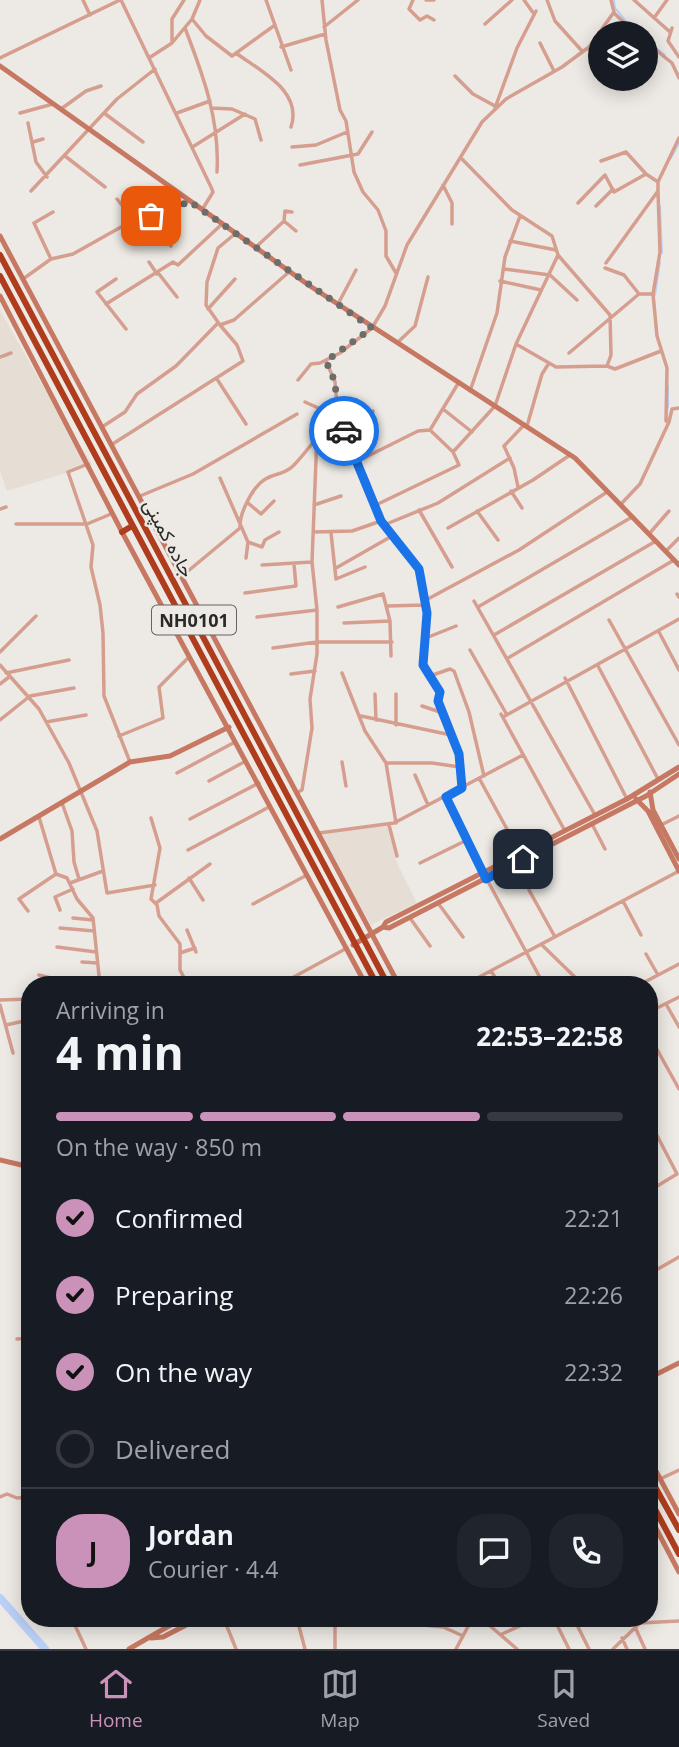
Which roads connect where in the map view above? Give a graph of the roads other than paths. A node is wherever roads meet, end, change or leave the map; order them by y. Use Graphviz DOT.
graph roads {
  1 [pos="83,0"];
  2 [pos="121,0"];
  3 [pos="184,0"];
  4 [pos="200,0"];
  5 [pos="266,0"];
  6 [pos="322,0"];
  7 [pos="358,0"];
  8 [pos="413,0"];
  9 [pos="426,0"];
  10 [pos="434,0"];
  11 [pos="512,0"];
  12 [pos="524,0"];
  13 [pos="547,0"];
  14 [pos="611,0"];
  15 [pos="634,0"];
  16 [pos="667,0"];
  17 [pos="614,12"];
  18 [pos="90,15"];
  19 [pos="654,18"];
  20 [pos="192,19"];
  21 [pos="434,20"];
  22 [pos="623,21"];
  23 [pos="485,24"];
  24 [pos="275,25"];
  25 [pos="324,27"];
  26 [pos="186,28"];
  27 [pos="325,34"];
  28 [pos="172,43"];
  29 [pos="540,43"];
  30 [pos="281,47"];
  31 [pos="582,51"];
  32 [pos="658,52"];
  33 [pos="236,53"];
  34 [pos="679,57"];
  35 [pos="0,58"];
  36 [pos="149,58"];
  37 [pos="0,66"];
  38 [pos="155,69"];
  39 [pos="291,70"];
  40 [pos="554,71"];
  41 [pos="455,76"];
  42 [pos="679,78"];
  43 [pos="101,86"];
  44 [pos="210,101"];
  45 [pos="53,104"];
  46 [pos="495,107"];
  47 [pos="211,108"];
  48 [pos="61,109"];
  49 [pos="20,113"];
  50 [pos="104,113"];
  51 [pos="177,113"];
  52 [pos="245,114"];
  53 [pos="28,123"];
  54 [pos="291,127"];
  55 [pos="89,129"];
  56 [pos="347,132"];
  57 [pos="372,132"];
  58 [pos="217,133"];
  59 [pos="679,138"];
  60 [pos="43,139"];
  61 [pos="261,139"];
  62 [pos="33,142"];
  63 [pos="143,142"];
  64 [pos="194,146"];
  65 [pos="292,147"];
  66 [pos="65,156"];
  67 [pos="352,157"];
  68 [pos="462,159"];
  69 [pos="601,161"];
  70 [pos="300,165"];
  71 [pos="216,172"];
  72 [pos="646,174"];
  73 [pos="47,177"];
  74 [pos="658,182"];
  75 [pos="443,185"];
  76 [pos="105,187"];
  77 [pos="613,189"];
  78 [pos="32,191"];
  79 [pos="658,191"];
  80 [pos="117,199"];
  81 [pos="189,201"];
  82 [pos="578,203"];
  83 [pos="596,206"];
  84 [pos="202,210"];
  85 [pos="52,212"];
  86 [pos="292,212"];
  87 [pos="151,216"];
  88 [pos="520,216"];
  89 [pos="134,220"];
  90 [pos="284,221"];
  91 [pos="222,224"];
  92 [pos="452,224"];
  93 [pos="296,231"];
  94 [pos="236,233"];
  95 [pos="0,236"];
  96 [pos="510,241"];
  97 [pos="171,246"];
  98 [pos="257,247"];
  99 [pos="557,253"];
  100 [pos="0,255"];
  101 [pos="51,259"];
  102 [pos="149,262"];
  103 [pos="505,269"];
  104 [pos="356,270"];
  105 [pos="290,271"];
  106 [pos="396,273"];
  107 [pos="158,274"];
  108 [pos="550,275"];
  109 [pos="0,276"];
  110 [pos="428,277"];
  111 [pos="23,279"];
  112 [pos="116,279"];
  113 [pos="235,279"];
  114 [pos="500,281"];
  115 [pos="541,290"];
  116 [pos="639,293"];
  117 [pos="653,294"];
  118 [pos="0,296"];
  119 [pos="177,297"];
  120 [pos="578,300"];
  121 [pos="106,304"];
  122 [pos="338,304"];
  123 [pos="208,309"];
  124 [pos="610,315"];
  125 [pos="219,324"];
  126 [pos="372,328"];
  127 [pos="126,329"];
  128 [pos="397,344"];
  129 [pos="516,344"];
  130 [pos="662,351"];
  131 [pos="11,353"];
  132 [pos="569,353"];
  133 [pos="0,357"];
  134 [pos="326,361"];
  135 [pos="549,363"];
  136 [pos="607,366"];
  137 [pos="218,379"];
  138 [pos="298,380"];
  139 [pos="459,382"];
  140 [pos="470,391"];
  141 [pos="305,402"];
  142 [pos="495,406"];
  143 [pos="679,408"];
  144 [pos="443,410"];
  145 [pos="373,411"];
  146 [pos="297,415"];
  147 [pos="338,417"];
  148 [pos="668,422"];
  149 [pos="246,424"];
  150 [pos="526,426"];
  151 [pos="102,428"];
  152 [pos="430,430"];
  153 [pos="472,432"];
  154 [pos="317,434"];
  155 [pos="111,445"];
  156 [pos="352,447"];
  157 [pos="453,452"];
  158 [pos="570,455"];
  159 [pos="510,458"];
  160 [pos="358,461"];
  161 [pos="89,463"];
  162 [pos="220,478"];
  163 [pos="518,487"];
  164 [pos="511,491"];
  165 [pos="607,492"];
  166 [pos="341,496"];
  167 [pos="138,497"];
  168 [pos="274,501"];
  169 [pos="248,503"];
  170 [pos="621,504"];
  171 [pos="314,505"];
  172 [pos="376,505"];
  173 [pos="6,507"];
  174 [pos="522,508"];
  175 [pos="0,509"];
  176 [pos="419,510"];
  177 [pos="477,511"];
  178 [pos="669,511"];
  179 [pos="113,513"];
  180 [pos="632,517"];
  181 [pos="383,523"];
  182 [pos="16,524"];
  183 [pos="87,524"];
  184 [pos="132,526"];
  185 [pos="240,528"];
  186 [pos="448,528"];
  187 [pos="279,531"];
  188 [pos="122,532"];
  189 [pos="313,532"];
  190 [pos="331,533"];
  191 [pos="649,534"];
  192 [pos="391,536"];
  193 [pos="679,538"];
  194 [pos="498,540"];
  195 [pos="656,541"];
  196 [pos="248,542"];
  197 [pos="666,552"];
  198 [pos="246,558"];
  199 [pos="312,562"];
  200 [pos="677,563"];
  201 [pos="294,564"];
  202 [pos="262,565"];
  203 [pos="365,567"];
  204 [pos="453,567"];
  205 [pos="335,568"];
  206 [pos="180,577"];
  207 [pos="246,593"];
  208 [pos="474,601"];
  209 [pos="426,602"];
  210 [pos="387,606"];
  211 [pos="338,607"];
  212 [pos="478,607"];
  213 [pos="317,610"];
  214 [pos="36,616"];
  215 [pos="257,617"];
  216 [pos="608,620"];
  217 [pos="679,620"];
  218 [pos="390,621"];
  219 [pos="344,622"];
  220 [pos="456,626"];
  221 [pos="659,631"];
  222 [pos="494,635"];
  223 [pos="426,638"];
  224 [pos="317,642"];
  225 [pos="392,642"];
  226 [pos="273,648"];
  227 [pos="470,650"];
  228 [pos="626,650"];
  229 [pos="0,652"];
  230 [pos="190,656"];
  231 [pos="391,656"];
  232 [pos="508,658"];
  233 [pos="69,660"];
  234 [pos="0,665"];
  235 [pos="598,666"];
  236 [pos="679,670"];
  237 [pos="315,671"];
  238 [pos="342,673"];
  239 [pos="291,674"];
  240 [pos="8,675"];
  241 [pos="430,676"];
  242 [pos="566,680"];
  243 [pos="0,684"];
  244 [pos="74,688"];
  245 [pos="375,694"];
  246 [pos="396,694"];
  247 [pos="27,699"];
  248 [pos="532,701"];
  249 [pos="422,706"];
  250 [pos="443,713"];
  251 [pos="86,715"];
  252 [pos="504,715"];
  253 [pos="360,716"];
  254 [pos="0,720"];
  255 [pos="376,720"];
  256 [pos="46,722"];
  257 [pos="396,725"];
  258 [pos="229,727"];
  259 [pos="119,736"];
  260 [pos="451,736"];
  261 [pos="237,741"];
  262 [pos="679,745"];
  263 [pos="523,755"];
  264 [pos="247,760"];
  265 [pos="130,762"];
  266 [pos="342,762"];
  267 [pos="386,763"];
  268 [pos="460,767"];
  269 [pos="679,767"];
  270 [pos="177,773"];
  271 [pos="679,774"];
  272 [pos="415,775"];
  273 [pos="484,776"];
  274 [pos="479,778"];
  275 [pos="209,781"];
  276 [pos="659,781"];
  277 [pos="259,783"];
  278 [pos="346,786"];
  279 [pos="462,788"];
  280 [pos="649,790"];
  281 [pos="79,792"];
  282 [pos="296,793"];
  283 [pos="446,797"];
  284 [pos="635,798"];
  285 [pos="626,799"];
  286 [pos="62,803"];
  287 [pos="272,806"];
  288 [pos="428,806"];
  289 [pos="595,815"];
  290 [pos="679,816"];
  291 [pos="39,817"];
  292 [pos="151,818"];
  293 [pos="190,819"];
  294 [pos="396,823"];
  295 [pos="389,824"];
  296 [pos="592,824"];
  297 [pos="661,825"];
  298 [pos="565,831"];
  299 [pos="319,834"];
  300 [pos="0,839"];
  301 [pos="467,840"];
  302 [pos="605,849"];
  303 [pos="188,850"];
  304 [pos="520,854"];
  305 [pos="397,856"];
  306 [pos="679,859"];
  307 [pos="420,863"];
  308 [pos="210,864"];
  309 [pos="103,871"];
  310 [pos="679,871"];
  311 [pos="56,874"];
  312 [pos="308,875"];
  313 [pos="485,877"];
  314 [pos="189,878"];
  315 [pos="79,879"];
  316 [pos="70,883"];
  317 [pos="155,884"];
  318 [pos="73,889"];
  319 [pos="529,890"];
  320 [pos="203,900"];
  321 [pos="623,901"];
  322 [pos="156,903"];
  323 [pos="439,903"];
  324 [pos="253,904"];
  325 [pos="60,909"];
  326 [pos="28,911"];
  327 [pos="73,918"];
  328 [pos="410,918"];
  329 [pos="93,920"];
  330 [pos="60,928"];
  331 [pos="383,928"];
  332 [pos="187,930"];
  333 [pos="94,932"];
  334 [pos="641,934"];
  335 [pos="368,937"];
  336 [pos="463,937"];
  337 [pos="555,937"];
  338 [pos="356,944"];
  339 [pos="542,945"];
  340 [pos="430,946"];
  341 [pos="57,947"];
  342 [pos="347,948"];
  343 [pos="96,953"];
  344 [pos="180,953"];
  345 [pos="527,953"];
  346 [pos="646,954"];
  347 [pos="82,962"];
  348 [pos="97,963"];
  349 [pos="679,964"];
  350 [pos="491,971"];
  351 [pos="658,975"];
  352 [pos="99,976"];
  353 [pos="183,976"];
  354 [pos="296,976"];
  355 [pos="361,976"];
  356 [pos="372,976"];
  357 [pos="384,976"];
  358 [pos="392,976"];
  359 [pos="481,976"];
  360 [pos="494,976"];
  361 [pos="539,976"];
  362 [pos="574,976"];
  363 [pos="679,997"];
  364 [pos="21,999"];
  365 [pos="0,1000"];
  366 [pos="666,1004"];
  367 [pos="0,1005"];
  368 [pos="658,1008"];
  369 [pos="21,1022"];
  370 [pos="5,1025"];
  371 [pos="679,1027"];
  372 [pos="658,1051"];
  373 [pos="13,1053"];
  374 [pos="679,1089"];
  375 [pos="658,1137"];
  376 [pos="0,1160"];
  377 [pos="21,1165"];
  378 [pos="678,1174"];
  379 [pos="658,1186"];
  380 [pos="679,1257"];
  381 [pos="658,1268"];
  382 [pos="17,1339"];
  383 [pos="21,1339"];
  384 [pos="679,1363"];
  385 [pos="658,1374"];
  386 [pos="679,1469"];
  387 [pos="658,1475"];
  388 [pos="660,1479"];
  389 [pos="658,1492"];
  390 [pos="0,1497"];
  391 [pos="21,1498"];
  392 [pos="679,1514"];
  393 [pos="658,1515"];
  394 [pos="679,1531"];
  395 [pos="658,1534"];
  396 [pos="679,1554"];
  397 [pos="679,1572"];
  398 [pos="679,1621"];
  399 [pos="658,1622"];
  400 [pos="76,1627"];
  401 [pos="166,1627"];
  402 [pos="182,1627"];
  403 [pos="228,1627"];
  404 [pos="300,1627"];
  405 [pos="335,1627"];
  406 [pos="443,1627"];
  407 [pos="466,1627"];
  408 [pos="492,1627"];
  409 [pos="518,1627"];
  410 [pos="558,1627"];
  411 [pos="578,1627"];
  412 [pos="635,1627"];
  413 [pos="461,1635"];
  414 [pos="501,1635"];
  415 [pos="151,1638"];
  416 [pos="622,1638"];
  417 [pos="86,1649"];
  418 [pos="129,1649"];
  419 [pos="236,1649"];
  420 [pos="305,1649"];
  421 [pos="335,1649"];
  422 [pos="456,1649"];
  423 [pos="517,1649"];
  424 [pos="569,1649"];
  425 [pos="589,1649"];
  426 [pos="613,1649"];
  427 [pos="627,1649"];
  428 [pos="645,1649"];
  1 -- 18 [label="street"];
  2 -- 18 [label="street"];
  2 -- 36 [label="street"];
  3 -- 28 [label="street"];
  4 -- 20 [label="street"];
  5 -- 24 [label="street"];
  6 -- 25 [label="street"];
  7 -- 25 [label="street"];
  8 -- 21 [label="street"];
  9 -- 10 [label="street"];
  11 -- 23 [label="street"];
  12 -- 46 [label="street"];
  13 -- 31 [label="street"];
  14 -- 17 [label="street"];
  15 -- 19 [label="street"];
  16 -- 19 [label="street"];
  17 -- 22 [label="street"];
  17 -- 31 [label="street"];
  18 -- 35 [label="street"];
  19 -- 34 [label="street"];
  20 -- 26 [label="street"];
  20 -- 33 [label="street"];
  24 -- 30 [label="street"];
  24 -- 33 [label="street"];
  25 -- 27 [label="street"];
  26 -- 28 [label="street"];
  26 -- 44 [label="street"];
  27 -- 30 [label="street"];
  27 -- 56 [label="street"];
  28 -- 36 [label="street"];
  29 -- 40 [label="street"];
  30 -- 39 [label="street"];
  31 -- 40 [label="street"];
  32 -- 42 [label="street"];
  33 -- 54 [label="street"];
  36 -- 38 [label="street"];
  37 -- 45 [label="street"];
  38 -- 50 [label="street"];
  38 -- 51 [label="street"];
  40 -- 46 [label="street"];
  41 -- 46 [label="street"];
  43 -- 48 [label="street"];
  44 -- 47 [label="street"];
  44 -- 51 [label="street"];
  45 -- 48 [label="street"];
  45 -- 49 [label="street"];
  46 -- 68 [label="street"];
  47 -- 52 [label="street"];
  47 -- 58 [label="street"];
  48 -- 55 [label="street"];
  50 -- 55 [label="street"];
  50 -- 63 [label="street"];
  51 -- 64 [label="street"];
  52 -- 58 [label="street"];
  52 -- 61 [label="street"];
  53 -- 62 [label="street"];
  55 -- 66 [label="street"];
  55 -- 81 [label="street"];
  56 -- 65 [label="street"];
  56 -- 67 [label="street"];
  57 -- 67 [label="street"];
  58 -- 64 [label="street"];
  58 -- 71 [label="street"];
  59 -- 74 [label="street"];
  60 -- 62 [label="street"];
  62 -- 73 [label="street"];
  64 -- 84 [label="street"];
  66 -- 73 [label="street"];
  66 -- 76 [label="street"];
  67 -- 70 [label="street"];
  67 -- 106 [label="street"];
  68 -- 75 [label="street"];
  68 -- 88 [label="street"];
  69 -- 72 [label="street"];
  72 -- 74 [label="street"];
  72 -- 77 [label="street"];
  73 -- 78 [label="street"];
  74 -- 79 [label="street"];
  75 -- 92 [label="street"];
  75 -- 106 [label="street"];
  77 -- 82 [label="street"];
  77 -- 83 [label="street"];
  79 -- 116 [label="street"];
  79 -- 117 [label="street"];
  80 -- 89 [label="street"];
  81 -- 84 [label="street"];
  81 -- 87 [label="street"];
  84 -- 91 [label="street"];
  85 -- 101 [label="street"];
  86 -- 90 [label="street"];
  87 -- 89 [label="street"];
  87 -- 97 [label="street"];
  88 -- 96 [label="street"];
  88 -- 99 [label="street"];
  89 -- 101 [label="street"];
  90 -- 93 [label="street"];
  90 -- 98 [label="street"];
  91 -- 94 [label="street"];
  91 -- 107 [label="street"];
  94 -- 98 [label="street"];
  94 -- 123 [label="street"];
  95 -- 111 [label="street"];
  96 -- 99 [label="street"];
  96 -- 103 [label="street"];
  98 -- 105 [label="street"];
  99 -- 108 [label="street"];
  99 -- 124 [label="street"];
  100 -- 335 [label="highway, جاده کمپنی / NH0101"];
  101 -- 111 [label="street"];
  102 -- 107 [label="street"];
  103 -- 108 [label="street"];
  103 -- 114 [label="street"];
  104 -- 122 [label="street"];
  105 -- 122 [label="street"];
  105 -- 125 [label="street"];
  106 -- 126 [label="street"];
  107 -- 119 [label="street"];
  107 -- 121 [label="street"];
  108 -- 115 [label="street"];
  108 -- 120 [label="street"];
  109 -- 184 [label="highway, جاده کمپنی / NH0101"];
  110 -- 128 [label="street"];
  111 -- 151 [label="street"];
  112 -- 121 [label="street"];
  113 -- 123 [label="street"];
  114 -- 115 [label="street"];
  114 -- 140 [label="street"];
  115 -- 129 [label="street"];
  116 -- 117 [label="street"];
  116 -- 124 [label="street"];
  117 -- 130 [label="street"];
  118 -- 161 [label="street"];
  121 -- 127 [label="street"];
  122 -- 126 [label="street"];
  123 -- 125 [label="street"];
  124 -- 132 [label="street"];
  124 -- 136 [label="street"];
  125 -- 137 [label="street"];
  125 -- 151 [label="street"];
  126 -- 128 [label="street"];
  126 -- 134 [label="street"];
  128 -- 139 [label="street"];
  129 -- 135 [label="street"];
  129 -- 142 [label="street"];
  130 -- 136 [label="street"];
  130 -- 148 [label="street"];
  131 -- 133 [label="street"];
  134 -- 138 [label="street"];
  134 -- 147 [label="street"];
  135 -- 136 [label="street"];
  135 -- 150 [label="street"];
  137 -- 149 [label="street"];
  137 -- 155 [label="street"];
  139 -- 140 [label="street"];
  139 -- 144 [label="street"];
  140 -- 142 [label="street"];
  141 -- 147 [label="street"];
  142 -- 150 [label="street"];
  142 -- 153 [label="street"];
  143 -- 148 [label="street"];
  144 -- 152 [label="street"];
  144 -- 153 [label="street"];
  145 -- 156 [label="street"];
  146 -- 167 [label="street"];
  147 -- 154 [label="street"];
  147 -- 156 [label="street"];
  148 -- 170 [label="street"];
  150 -- 158 [label="street"];
  150 -- 159 [label="street"];
  151 -- 155 [label="street"];
  152 -- 157 [label="street"];
  152 -- 160 [label="street"];
  153 -- 157 [label="street"];
  154 -- 169 [label="street"];
  154 -- 171 [label="street"];
  155 -- 167 [label="street"];
  156 -- 160 [label="street"];
  157 -- 172 [label="street"];
  158 -- 163 [label="street"];
  158 -- 165 [label="street"];
  159 -- 163 [label="street"];
  159 -- 176 [label="street"];
  160 -- 172 [label="street"];
  161 -- 179 [label="street"];
  161 -- 183 [label="street"];
  162 -- 185 [label="street"];
  163 -- 164 [label="street"];
  164 -- 174 [label="street"];
  164 -- 177 [label="street"];
  165 -- 170 [label="street"];
  165 -- 209 [label="street"];
  166 -- 171 [label="street"];
  167 -- 206 [label="street"];
  168 -- 169 [label="street"];
  169 -- 185 [label="street"];
  170 -- 180 [label="street"];
  171 -- 189 [label="street"];
  172 -- 181 [label="street"];
  173 -- 175 [label="street"];
  176 -- 181 [label="street"];
  176 -- 204 [label="street"];
  177 -- 186 [label="street"];
  177 -- 194 [label="street"];
  178 -- 191 [label="street"];
  179 -- 183 [label="street"];
  179 -- 188 [label="street"];
  180 -- 191 [label="street"];
  180 -- 212 [label="street"];
  181 -- 190 [label="street"];
  181 -- 192 [label="street"];
  182 -- 183 [label="street"];
  183 -- 259 [label="street"];
  184 -- 188 [label="highway"];
  184 -- 338 [label="highway, جاده کمپنی / NH0101"];
  185 -- 196 [label="street"];
  185 -- 206 [label="street"];
  187 -- 196 [label="street"];
  188 -- 230 [label="street"];
  189 -- 190 [label="street"];
  189 -- 199 [label="street"];
  190 -- 205 [label="street"];
  191 -- 195 [label="street"];
  192 -- 205 [label="street"];
  192 -- 209 [label="street"];
  193 -- 197 [label="street"];
  195 -- 197 [label="street"];
  195 -- 222 [label="street"];
  196 -- 198 [label="street"];
  197 -- 200 [label="street"];
  199 -- 201 [label="street"];
  199 -- 213 [label="street"];
  200 -- 232 [label="street"];
  201 -- 202 [label="street"];
  201 -- 207 [label="street"];
  203 -- 205 [label="street"];
  206 -- 282 [label="street"];
  208 -- 212 [label="street"];
  209 -- 210 [label="street"];
  209 -- 223 [label="street"];
  210 -- 211 [label="street"];
  210 -- 218 [label="street"];
  212 -- 222 [label="street"];
  213 -- 215 [label="street"];
  213 -- 224 [label="street"];
  214 -- 229 [label="street"];
  216 -- 228 [label="street"];
  217 -- 221 [label="street"];
  218 -- 219 [label="street"];
  218 -- 225 [label="street"];
  220 -- 223 [label="street"];
  221 -- 228 [label="street"];
  221 -- 236 [label="street"];
  222 -- 232 [label="street"];
  223 -- 241 [label="street"];
  224 -- 225 [label="street"];
  224 -- 226 [label="street"];
  224 -- 237 [label="street"];
  225 -- 231 [label="street"];
  227 -- 252 [label="street"];
  228 -- 235 [label="street"];
  228 -- 262 [label="street"];
  230 -- 258 [label="street"];
  230 -- 259 [label="street"];
  232 -- 248 [label="street"];
  233 -- 240 [label="street"];
  234 -- 240 [label="street"];
  235 -- 242 [label="street"];
  235 -- 276 [label="street"];
  237 -- 239 [label="street"];
  237 -- 282 [label="street"];
  238 -- 253 [label="street"];
  240 -- 243 [label="street"];
  240 -- 247 [label="street"];
  241 -- 250 [label="street"];
  241 -- 273 [label="street"];
  242 -- 248 [label="street"];
  242 -- 285 [label="street"];
  244 -- 247 [label="street"];
  245 -- 255 [label="street"];
  246 -- 257 [label="street"];
  247 -- 254 [label="street"];
  247 -- 256 [label="street"];
  248 -- 252 [label="street"];
  248 -- 289 [label="street"];
  249 -- 250 [label="street"];
  250 -- 260 [label="street"];
  251 -- 256 [label="street"];
  252 -- 263 [label="street"];
  253 -- 255 [label="street"];
  253 -- 267 [label="street"];
  255 -- 257 [label="street"];
  256 -- 281 [label="street"];
  257 -- 260 [label="street"];
  258 -- 261 [label="street"];
  258 -- 265 [label="street"];
  259 -- 265 [label="street"];
  260 -- 268 [label="street"];
  261 -- 264 [label="street"];
  261 -- 270 [label="street"];
  263 -- 273 [label="street"];
  263 -- 298 [label="street"];
  264 -- 275 [label="street"];
  264 -- 277 [label="street"];
  265 -- 281 [label="street"];
  266 -- 278 [label="street"];
  267 -- 268 [label="street"];
  267 -- 294 [label="street"];
  268 -- 279 [label="street"];
  269 -- 276 [label="street"];
  271 -- 280 [label="street"];
  272 -- 288 [label="street"];
  273 -- 274 [label="street"];
  274 -- 279 [label="street"];
  274 -- 304 [label="street"];
  276 -- 280 [label="street"];
  277 -- 287 [label="street"];
  277 -- 293 [label="street"];
  279 -- 283 [label="street"];
  280 -- 284 [label="street"];
  280 -- 297 [label="street"];
  281 -- 286 [label="street"];
  281 -- 309 [label="street"];
  282 -- 299 [label="street"];
  283 -- 288 [label="street"];
  283 -- 301 [label="street"];
  284 -- 285 [label="street"];
  284 -- 296 [label="street"];
  284 -- 310 [label="street"];
  285 -- 289 [label="street"];
  286 -- 291 [label="street"];
  286 -- 315 [label="street"];
  287 -- 303 [label="street"];
  287 -- 312 [label="street"];
  288 -- 294 [label="street"];
  289 -- 298 [label="street"];
  290 -- 297 [label="street"];
  291 -- 300 [label="street"];
  291 -- 311 [label="street"];
  292 -- 317 [label="street"];
  294 -- 295 [label="street"];
  295 -- 299 [label="street"];
  295 -- 305 [label="street"];
  296 -- 302 [label="street"];
  296 -- 313 [label="street"];
  297 -- 306 [label="street"];
  298 -- 304 [label="street"];
  299 -- 335 [label="street"];
  301 -- 307 [label="street"];
  301 -- 313 [label="street"];
  304 -- 313 [label="street"];
  308 -- 314 [label="street"];
  309 -- 315 [label="street"];
  309 -- 317 [label="street"];
  310 -- 321 [label="street"];
  311 -- 316 [label="street"];
  311 -- 326 [label="street"];
  312 -- 324 [label="street"];
  312 -- 342 [label="street"];
  313 -- 323 [label="street"];
  313 -- 331 [label="street"];
  313 -- 345 [label="street"];
  314 -- 320 [label="street"];
  314 -- 322 [label="street"];
  315 -- 316 [label="street"];
  316 -- 318 [label="street"];
  317 -- 322 [label="street"];
  318 -- 325 [label="street"];
  318 -- 329 [label="street"];
  319 -- 337 [label="street"];
  321 -- 334 [label="street"];
  321 -- 337 [label="street"];
  322 -- 344 [label="street"];
  323 -- 328 [label="street"];
  323 -- 336 [label="street"];
  327 -- 329 [label="street"];
  328 -- 331 [label="street"];
  328 -- 340 [label="street"];
  329 -- 333 [label="street"];
  330 -- 333 [label="street"];
  331 -- 335 [label="street"];
  332 -- 344 [label="street"];
  333 -- 343 [label="street"];
  335 -- 338 [label="street"];
  335 -- 357 [label="highway, جاده کمپنی / NH0101"];
  335 -- 358 [label="street"];
  337 -- 339 [label="street"];
  338 -- 342 [label="street"];
  338 -- 356 [label="highway, جاده کمپنی / NH0101"];
  339 -- 345 [label="street"];
  339 -- 362 [label="street"];
  341 -- 343 [label="street"];
  342 -- 354 [label="street"];
  342 -- 355 [label="street"];
  343 -- 348 [label="street"];
  344 -- 353 [label="street"];
  345 -- 350 [label="street"];
  345 -- 361 [label="street"];
  346 -- 351 [label="street"];
  347 -- 348 [label="street"];
  348 -- 352 [label="street"];
  349 -- 351 [label="street"];
  350 -- 359 [label="street"];
  350 -- 360 [label="street"];
  363 -- 366 [label="street"];
  364 -- 365 [label="street"];
  366 -- 368 [label="street"];
  366 -- 371 [label="street"];
  367 -- 370 [label="street"];
  369 -- 370 [label="street"];
  370 -- 373 [label="street"];
  372 -- 374 [label="street"];
  375 -- 378 [label="street"];
  376 -- 377 [label="street"];
  378 -- 379 [label="street"];
  380 -- 381 [label="street"];
  382 -- 383 [label="street"];
  384 -- 385 [label="street"];
  386 -- 388 [label="street"];
  387 -- 388 [label="street"];
  388 -- 392 [label="street"];
  389 -- 394 [label="highway"];
  390 -- 391 [label="street"];
  393 -- 396 [label="highway"];
  395 -- 397 [label="street"];
  398 -- 399 [label="street"];
  400 -- 417 [label="street"];
  401 -- 415 [label="street"];
  402 -- 415 [label="street"];
  403 -- 419 [label="street"];
  404 -- 420 [label="street"];
  405 -- 421 [label="street"];
  406 -- 413 [label="street"];
  407 -- 413 [label="street"];
  408 -- 414 [label="street"];
  409 -- 414 [label="street"];
  410 -- 424 [label="street"];
  411 -- 425 [label="street"];
  412 -- 416 [label="street"];
  412 -- 428 [label="street"];
  413 -- 422 [label="street"];
  414 -- 423 [label="street"];
  415 -- 418 [label="street"];
  416 -- 426 [label="street"];
  416 -- 427 [label="street"];
}
